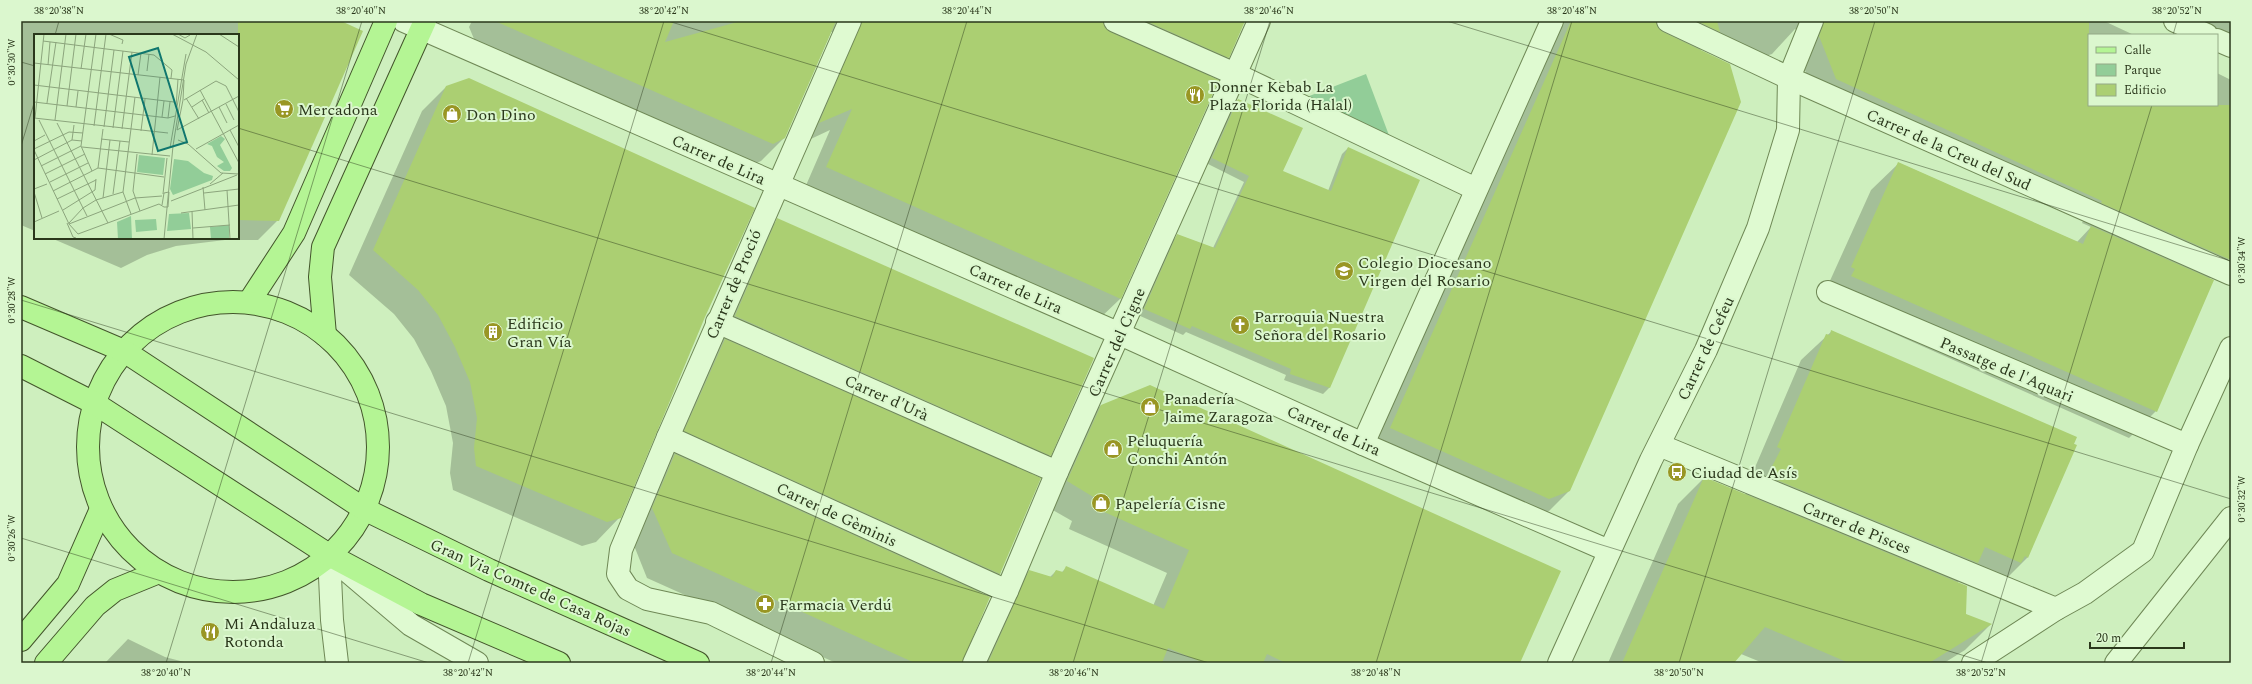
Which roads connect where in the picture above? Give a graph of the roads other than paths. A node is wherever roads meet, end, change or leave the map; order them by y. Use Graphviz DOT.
graph roads {
  1 [pos="386,21"];
  2 [pos="850,21"];
  3 [pos="1115,21"];
  4 [pos="1259,21"];
  5 [pos="1552,21"];
  6 [pos="1668,21"];
  7 [pos="1812,21"];
  8 [pos="2175,21"];
  9 [pos="417,24"];
  10 [pos="2205,34"];
  11 [pos="2218,40"];
  12 [pos="2231,46"];
  13 [pos="1235,74"];
  14 [pos="1789,78"];
  15 [pos="777,184"];
  16 [pos="1476,189"];
  17 [pos="2231,274"];
  18 [pos="1828,292"];
  19 [pos="249,302"];
  20 [pos="21,308"];
  21 [pos="717,322"];
  22 [pos="1120,334"];
  23 [pos="326,335"];
  24 [pos="2231,348"];
  25 [pos="124,351"];
  26 [pos="21,366"];
  27 [pos="94,403"];
  28 [pos="668,436"];
  29 [pos="1364,444"];
  30 [pos="1659,445"];
  31 [pos="2187,445"];
  32 [pos="1057,472"];
  33 [pos="101,509"];
  34 [pos="364,509"];
  35 [pos="2231,518"];
  36 [pos="1609,551"];
  37 [pos="329,555"];
  38 [pos="159,572"];
  39 [pos="1007,592"];
  40 [pos="2056,609"];
  41 [pos="21,640"];
  42 [pos="46,663"];
  43 [pos="337,663"];
  44 [pos="477,663"];
  45 [pos="559,663"];
  46 [pos="698,663"];
  47 [pos="813,663"];
  48 [pos="974,663"];
  49 [pos="1559,663"];
  50 [pos="1973,663"];
  51 [pos="2116,663"];
  1 -- 19 [label="main road"];
  2 -- 15 [label="street, Carrer de Proció"];
  3 -- 13 [label="street"];
  4 -- 13 [label="street, Carrer del Cigne"];
  5 -- 16 [label="street"];
  6 -- 14 [label="street, Carrer de la Creu del Sud"];
  7 -- 14 [label="street, Carrer de Cefeu"];
  8 -- 10 [label="street"];
  9 -- 15 [label="street, Carrer de Lira"];
  9 -- 23 [label="main road"];
  11 -- 12 [label="street"];
  13 -- 16 [label="street"];
  13 -- 22 [label="street, Carrer del Cigne"];
  14 -- 17 [label="street, Carrer de la Creu del Sud"];
  14 -- 30 [label="street, Carrer de Cefeu"];
  15 -- 21 [label="street, Carrer de Proció"];
  15 -- 22 [label="street, Carrer de Lira"];
  16 -- 29 [label="street"];
  18 -- 31 [label="street, Passatge de l'Aquari"];
  19 -- 23 [label="main road"];
  19 -- 25 [label="main road"];
  20 -- 25 [label="main road, Gran Via Comte de Casa Rojas"];
  21 -- 28 [label="street, Carrer de Proció"];
  21 -- 32 [label="street, Carrer d'Urà"];
  22 -- 29 [label="street, Carrer de Lira"];
  22 -- 32 [label="street, Carrer del Cigne"];
  23 -- 34 [label="main road"];
  24 -- 31 [label="street"];
  25 -- 27 [label="main road"];
  25 -- 34 [label="main road, Gran Via Comte de Casa Rojas"];
  26 -- 27 [label="main road"];
  27 -- 33 [label="main road"];
  27 -- 37 [label="main road"];
  28 -- 39 [label="street, Carrer de Gèminis"];
  28 -- 47 [label="street, Carrer de Proció"];
  29 -- 36 [label="street, Carrer de Lira"];
  30 -- 36 [label="street, Carrer de Cefeu"];
  30 -- 40 [label="street, Carrer de Pisces"];
  31 -- 40 [label="street"];
  32 -- 39 [label="street, Carrer del Cigne"];
  33 -- 38 [label="main road"];
  33 -- 41 [label="main road"];
  34 -- 37 [label="main road"];
  34 -- 46 [label="main road, Gran Via Comte de Casa Rojas"];
  35 -- 51 [label="street"];
  36 -- 49 [label="street, Carrer de Cefeu"];
  37 -- 38 [label="main road"];
  37 -- 43 [label="street"];
  37 -- 44 [label="street"];
  37 -- 45 [label="main road"];
  38 -- 42 [label="main road"];
  39 -- 48 [label="street, Carrer del Cigne"];
  40 -- 50 [label="street"];
}
